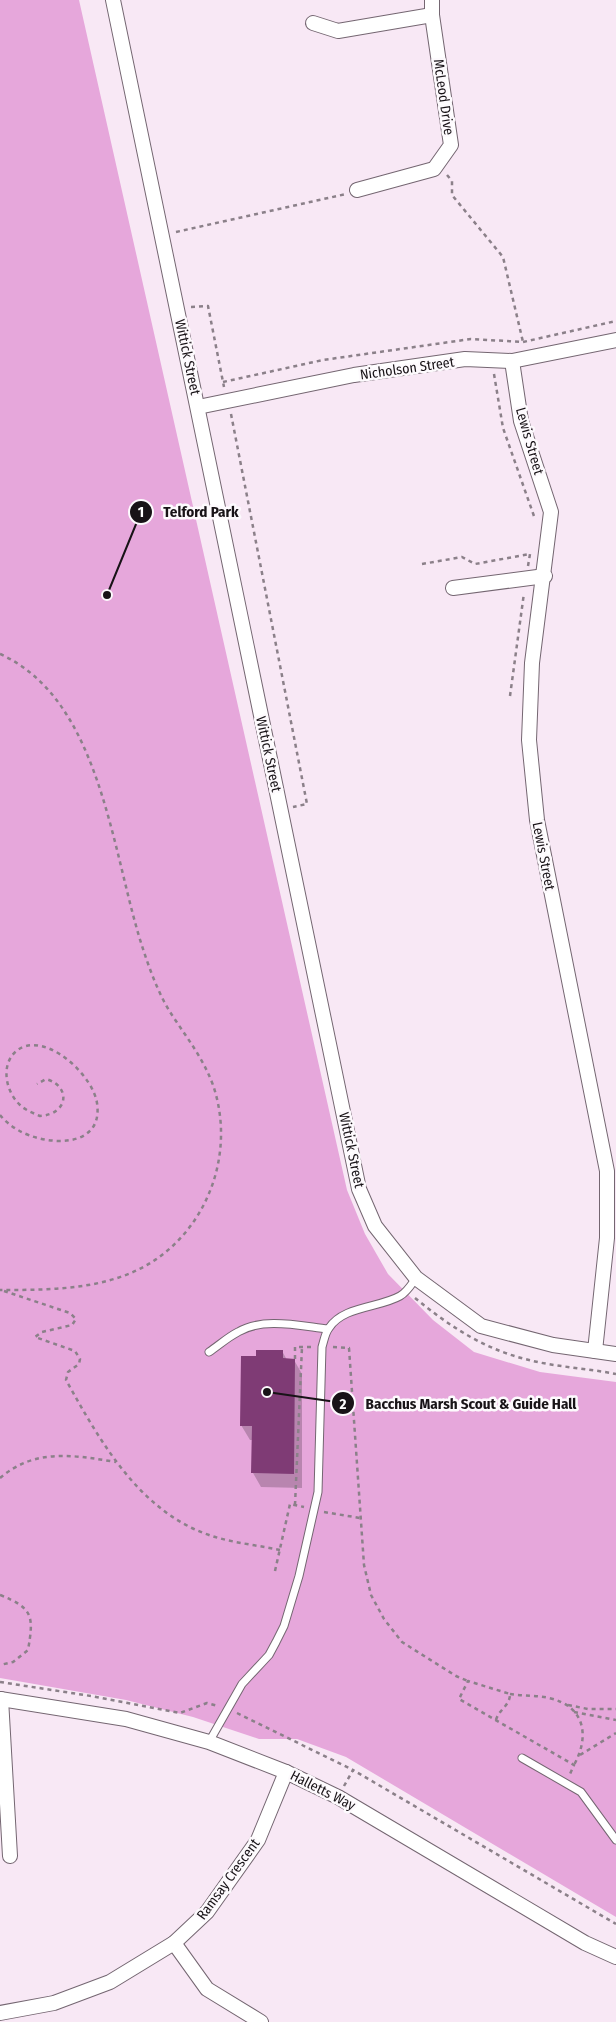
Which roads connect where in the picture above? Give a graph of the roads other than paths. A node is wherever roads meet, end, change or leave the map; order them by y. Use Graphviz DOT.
graph roads {
  1 [pos="113,0"];
  2 [pos="432,0"];
  3 [pos="432,16"];
  4 [pos="313,23"];
  5 [pos="357,190"];
  6 [pos="616,340"];
  7 [pos="512,361"];
  8 [pos="198,407"];
  9 [pos="545,576"];
  10 [pos="453,588"];
  11 [pos="416,1278"];
  12 [pos="328,1329"];
  13 [pos="595,1351"];
  14 [pos="209,1352"];
  15 [pos="616,1354"];
  16 [pos="1,1699"];
  17 [pos="209,1742"];
  18 [pos="522,1758"];
  19 [pos="286,1772"];
  20 [pos="616,1840"];
  21 [pos="10,1856"];
  22 [pos="174,1943"];
  23 [pos="616,1957"];
  24 [pos="0,2013"];
  25 [pos="261,2022"];
  1 -- 8 [label="street, Wittick Street"];
  2 -- 3 [label="street, McLeod Drive"];
  3 -- 4 [label="street"];
  3 -- 5 [label="street, McLeod Drive"];
  6 -- 7 [label="street, Nicholson Street"];
  7 -- 8 [label="street, Nicholson Street"];
  7 -- 9 [label="street, Lewis Street"];
  8 -- 11 [label="street, Wittick Street"];
  9 -- 10 [label="street"];
  9 -- 13 [label="street, Lewis Street"];
  11 -- 12 [label="lane"];
  11 -- 13 [label="street, Wittick Street"];
  12 -- 14 [label="lane"];
  12 -- 17 [label="lane"];
  13 -- 15 [label="street, Wittick Street"];
  16 -- 17 [label="street, Halletts Way"];
  16 -- 21 [label="street"];
  17 -- 19 [label="street, Halletts Way"];
  18 -- 20 [label="lane"];
  19 -- 22 [label="street, Ramsay Crescent"];
  19 -- 23 [label="street, Halletts Way"];
  22 -- 24 [label="street, Ramsay Crescent"];
  22 -- 25 [label="street"];
}
